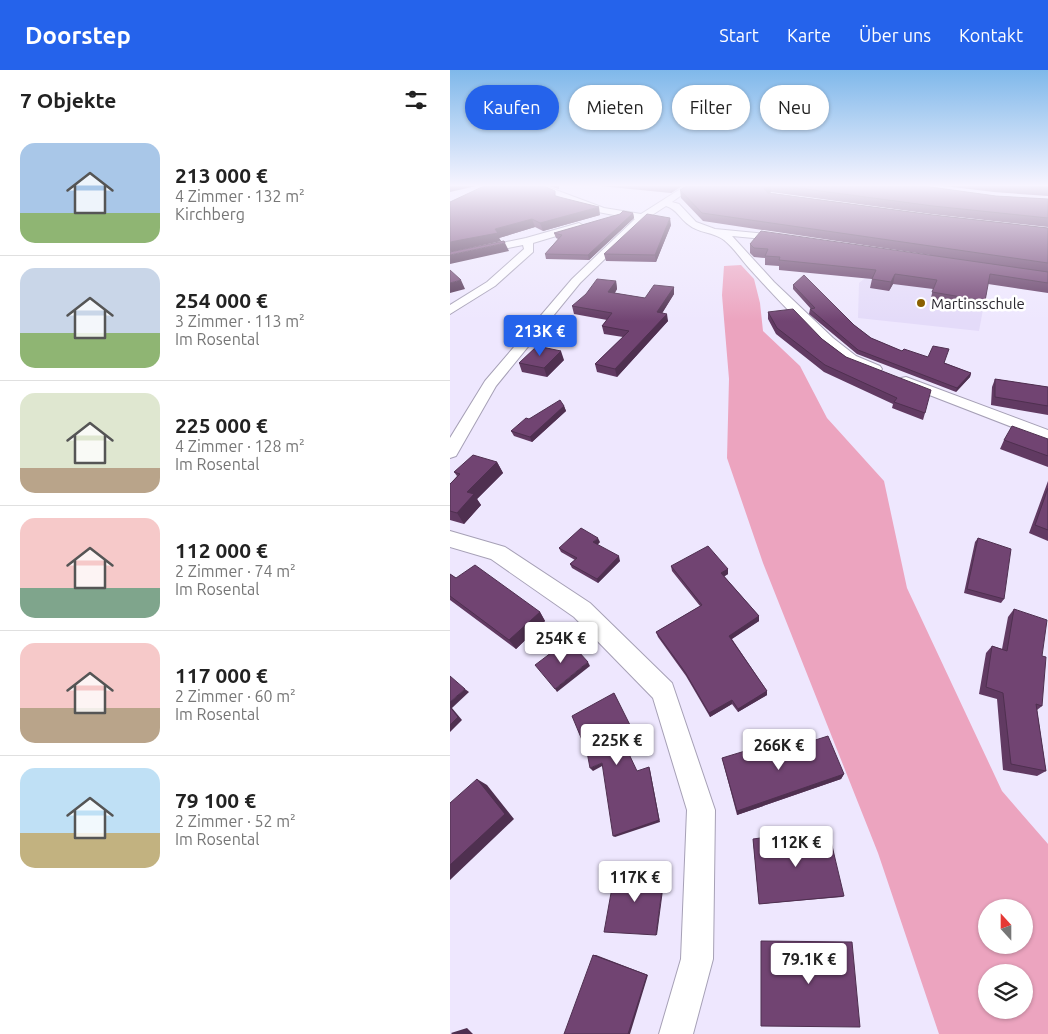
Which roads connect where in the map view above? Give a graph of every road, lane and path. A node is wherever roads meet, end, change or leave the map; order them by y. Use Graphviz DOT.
graph roads {
  1 [pos="563,231"];
  2 [pos="629,231"];
  3 [pos="713,231"];
  4 [pos="716,232"];
  5 [pos="799,240"];
  6 [pos="528,241"];
  7 [pos="450,257"];
  8 [pos="450,310"];
  9 [pos="1048,436"];
  10 [pos="450,452"];
  11 [pos="450,538"];
  12 [pos="676,1034"];
  1 -- 6 [label="street"];
  2 -- 10 [label="street"];
  3 -- 4 [label="street"];
  4 -- 5 [label="street"];
  4 -- 9 [label="street"];
  6 -- 7 [label="street"];
  6 -- 8 [label="street"];
  11 -- 12 [label="street"];
}
